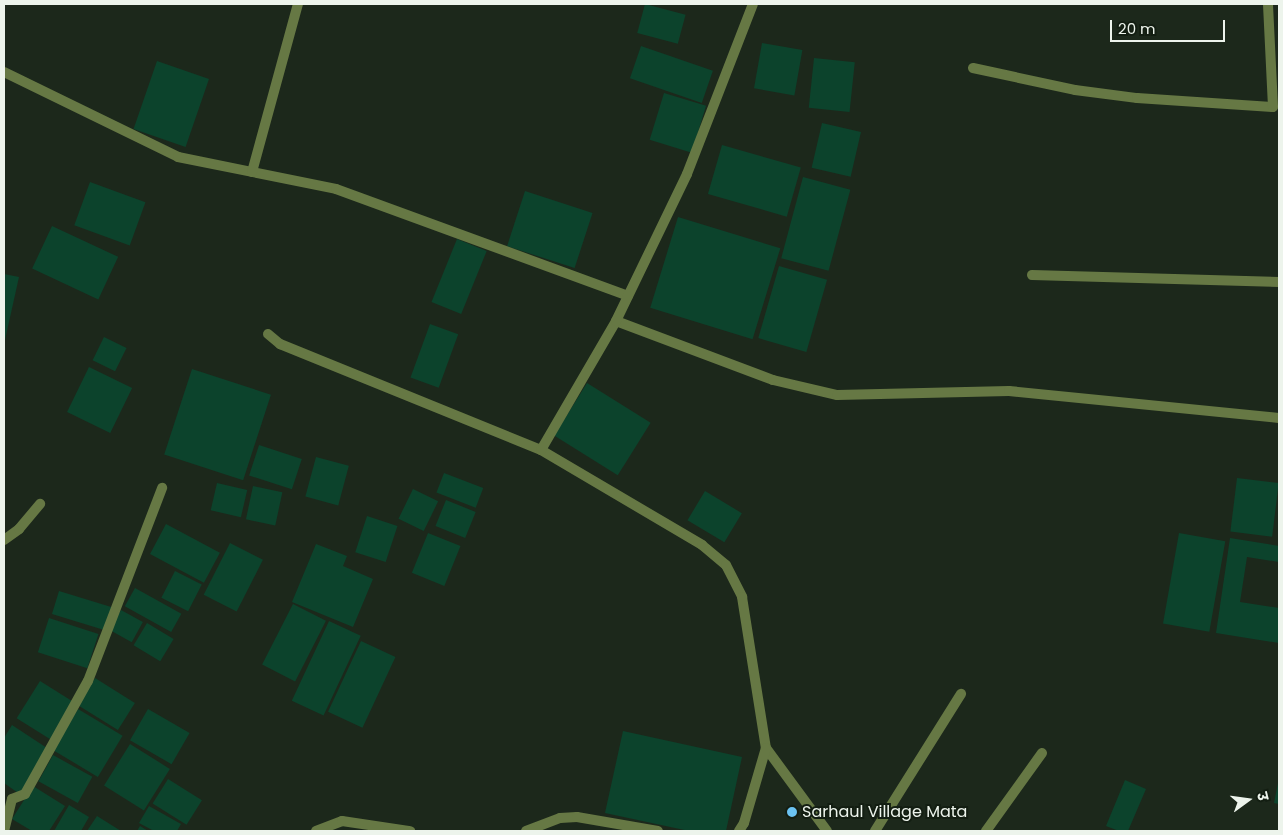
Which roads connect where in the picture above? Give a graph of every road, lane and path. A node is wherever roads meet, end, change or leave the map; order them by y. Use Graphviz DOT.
graph roads {
  1 [pos="298,4"];
  2 [pos="753,4"];
  3 [pos="1268,4"];
  4 [pos="973,68"];
  5 [pos="4,72"];
  6 [pos="252,172"];
  7 [pos="1032,275"];
  8 [pos="1279,282"];
  9 [pos="628,296"];
  10 [pos="616,321"];
  11 [pos="268,334"];
  12 [pos="1279,418"];
  13 [pos="542,450"];
  14 [pos="162,488"];
  15 [pos="40,504"];
  16 [pos="4,540"];
  17 [pos="961,694"];
  18 [pos="766,748"];
  19 [pos="1042,753"];
  20 [pos="8,796"];
  21 [pos="4,831"];
  22 [pos="316,831"];
  23 [pos="410,831"];
  24 [pos="526,831"];
  25 [pos="658,831"];
  26 [pos="739,831"];
  27 [pos="827,831"];
  28 [pos="875,831"];
  29 [pos="986,831"];
  1 -- 6 [label="street"];
  2 -- 9 [label="street"];
  3 -- 4 [label="street"];
  5 -- 6 [label="street"];
  6 -- 9 [label="street"];
  7 -- 8 [label="street"];
  9 -- 10 [label="street"];
  10 -- 12 [label="street"];
  10 -- 13 [label="street"];
  11 -- 13 [label="street"];
  13 -- 18 [label="street"];
  14 -- 20 [label="street"];
  15 -- 16 [label="street"];
  17 -- 28 [label="street"];
  18 -- 26 [label="street"];
  18 -- 27 [label="street"];
  19 -- 29 [label="street"];
  20 -- 21 [label="street"];
  22 -- 23 [label="street"];
  24 -- 25 [label="street"];
}
